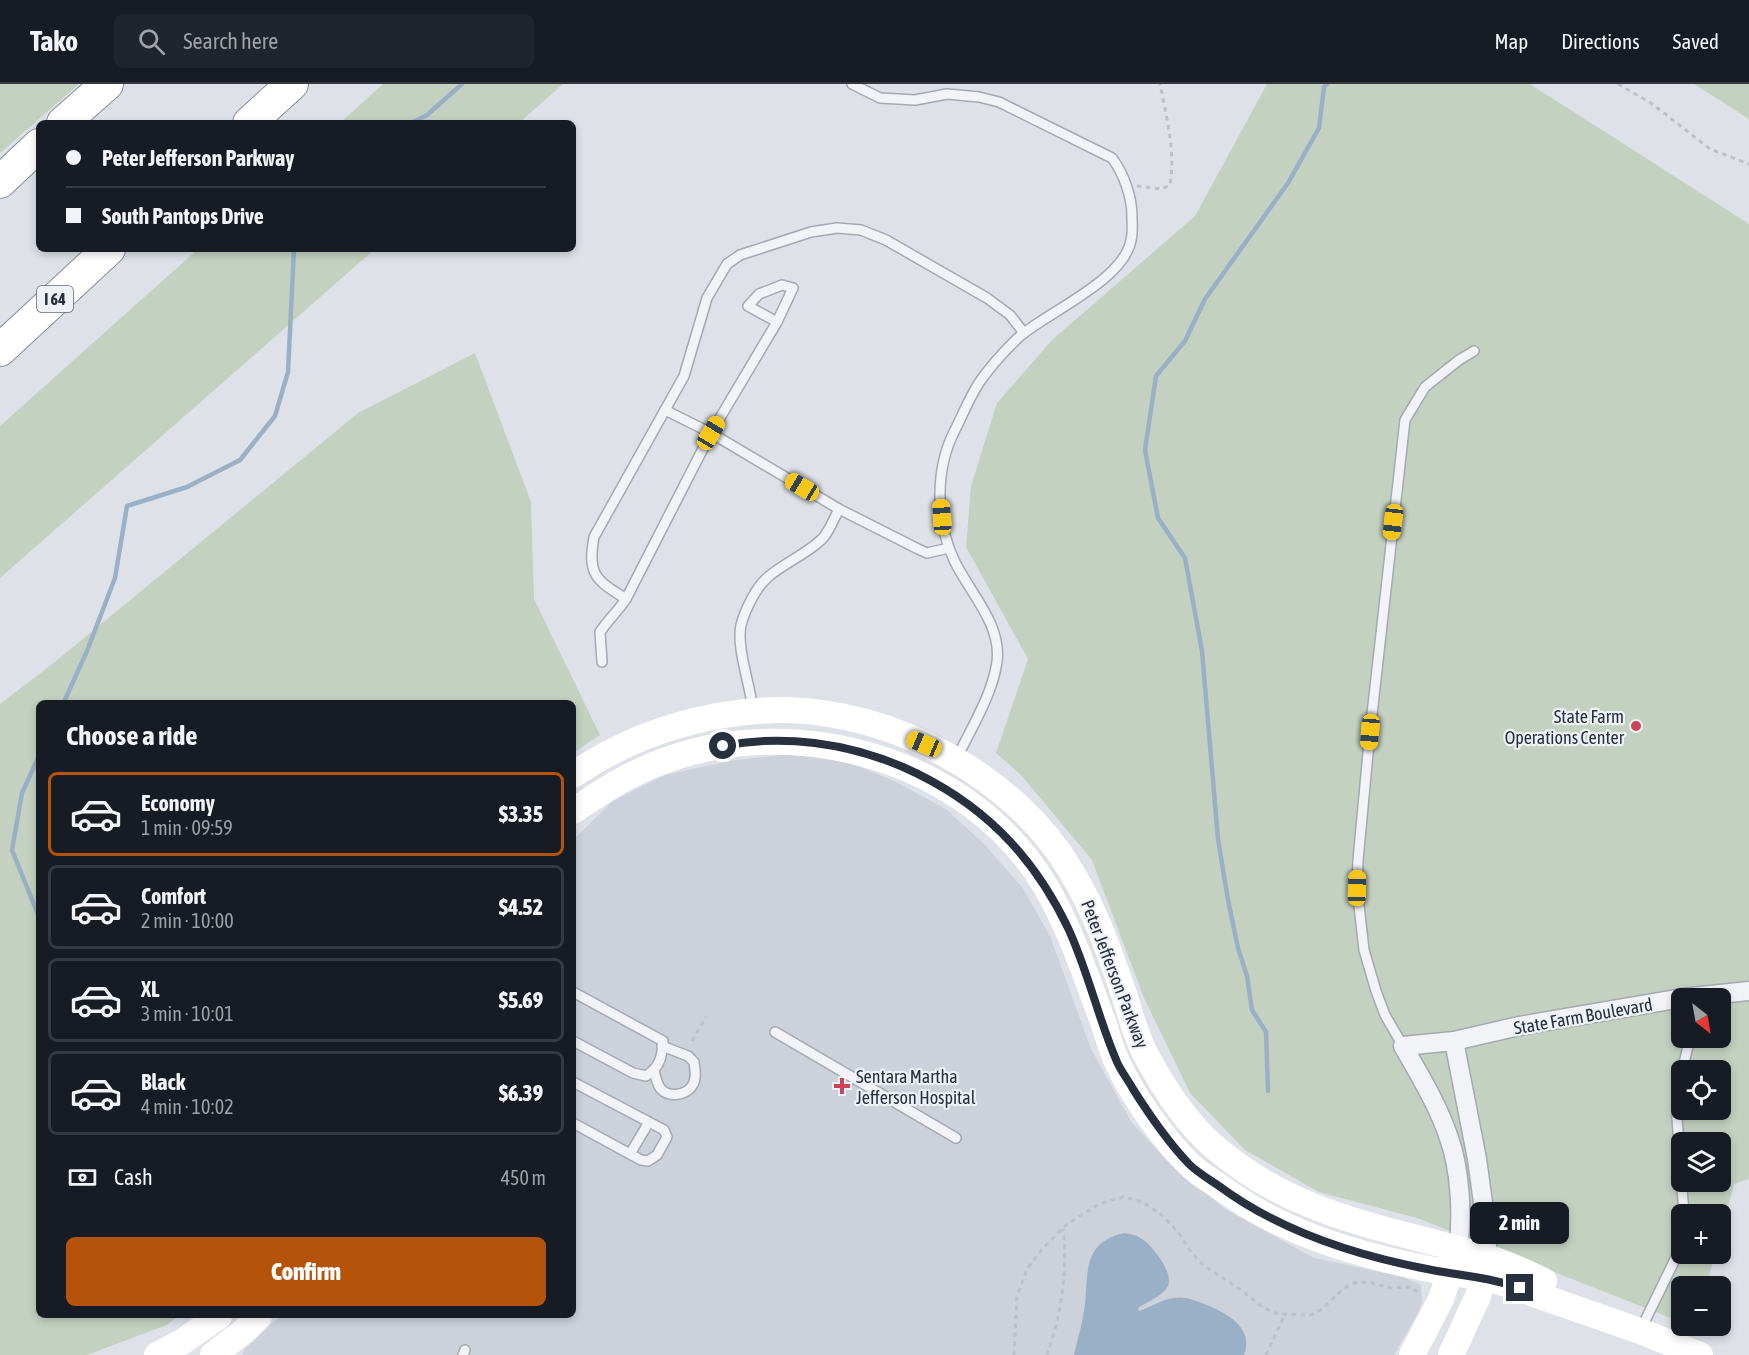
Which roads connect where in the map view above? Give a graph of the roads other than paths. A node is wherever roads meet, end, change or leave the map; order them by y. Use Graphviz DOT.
graph roads {
  1 [pos="107,84"];
  2 [pos="292,84"];
  3 [pos="852,84"];
  4 [pos="66,120"];
  5 [pos="252,120"];
  6 [pos="36,148"];
  7 [pos="0,182"];
  8 [pos="106,252"];
  9 [pos="777,322"];
  10 [pos="1024,333"];
  11 [pos="0,350"];
  12 [pos="1474,351"];
  13 [pos="665,410"];
  14 [pos="711,433"];
  15 [pos="839,509"];
  16 [pos="949,548"];
  17 [pos="626,599"];
  18 [pos="602,662"];
  19 [pos="753,712"];
  20 [pos="956,761"];
  21 [pos="576,773"];
  22 [pos="576,809"];
  23 [pos="1749,991"];
  24 [pos="1731,993"];
  25 [pos="576,994"];
  26 [pos="1671,1002"];
  27 [pos="775,1032"];
  28 [pos="1454,1041"];
  29 [pos="576,1043"];
  30 [pos="662,1046"];
  31 [pos="1403,1046"];
  32 [pos="654,1071"];
  33 [pos="576,1084"];
  34 [pos="1677,1120"];
  35 [pos="649,1122"];
  36 [pos="576,1125"];
  37 [pos="956,1138"];
  38 [pos="630,1154"];
  39 [pos="1683,1204"];
  40 [pos="1455,1261"];
  41 [pos="1673,1264"];
  42 [pos="1486,1267"];
  43 [pos="218,1318"];
  44 [pos="257,1318"];
  45 [pos="1640,1331"];
  46 [pos="198,1345"];
  47 [pos="166,1353"];
  48 [pos="213,1355"];
  49 [pos="1412,1355"];
  50 [pos="1451,1355"];
  51 [pos="1700,1355"];
  1 -- 4 [label="highway"];
  2 -- 5 [label="highway"];
  3 -- 10 [label="lane"];
  6 -- 7 [label="highway"];
  8 -- 11 [label="highway, I 64"];
  9 -- 9 [label="lane"];
  9 -- 14 [label="lane"];
  10 -- 13 [label="lane"];
  10 -- 16 [label="lane"];
  12 -- 31 [label="lane"];
  13 -- 14 [label="lane"];
  13 -- 17 [label="lane"];
  14 -- 15 [label="lane"];
  14 -- 17 [label="lane"];
  15 -- 16 [label="lane"];
  15 -- 19 [label="lane"];
  16 -- 20 [label="lane"];
  17 -- 18 [label="lane"];
  19 -- 20 [label="street, Peter Jefferson Parkway"];
  19 -- 21 [label="street, Peter Jefferson Parkway"];
  20 -- 40 [label="street, Peter Jefferson Parkway"];
  22 -- 40 [label="street, Peter Jefferson Parkway"];
  23 -- 24 [label="street, State Farm Boulevard"];
  25 -- 30 [label="lane"];
  26 -- 28 [label="street, State Farm Boulevard"];
  27 -- 37 [label="lane"];
  28 -- 31 [label="street, State Farm Boulevard"];
  28 -- 42 [label="street"];
  29 -- 32 [label="lane"];
  30 -- 32 [label="lane"];
  30 -- 32 [label="lane"];
  31 -- 40 [label="street"];
  33 -- 35 [label="lane"];
  34 -- 39 [label="lane"];
  35 -- 38 [label="lane"];
  35 -- 38 [label="lane"];
  36 -- 38 [label="lane"];
  40 -- 42 [label="street, Peter Jefferson Parkway"];
  40 -- 49 [label="street"];
  41 -- 45 [label="lane"];
  42 -- 45 [label="street, Peter Jefferson Parkway"];
  42 -- 50 [label="street"];
  43 -- 46 [label="street"];
  44 -- 48 [label="street"];
  45 -- 51 [label="street, Peter Jefferson Parkway"];
  46 -- 47 [label="street"];
}
